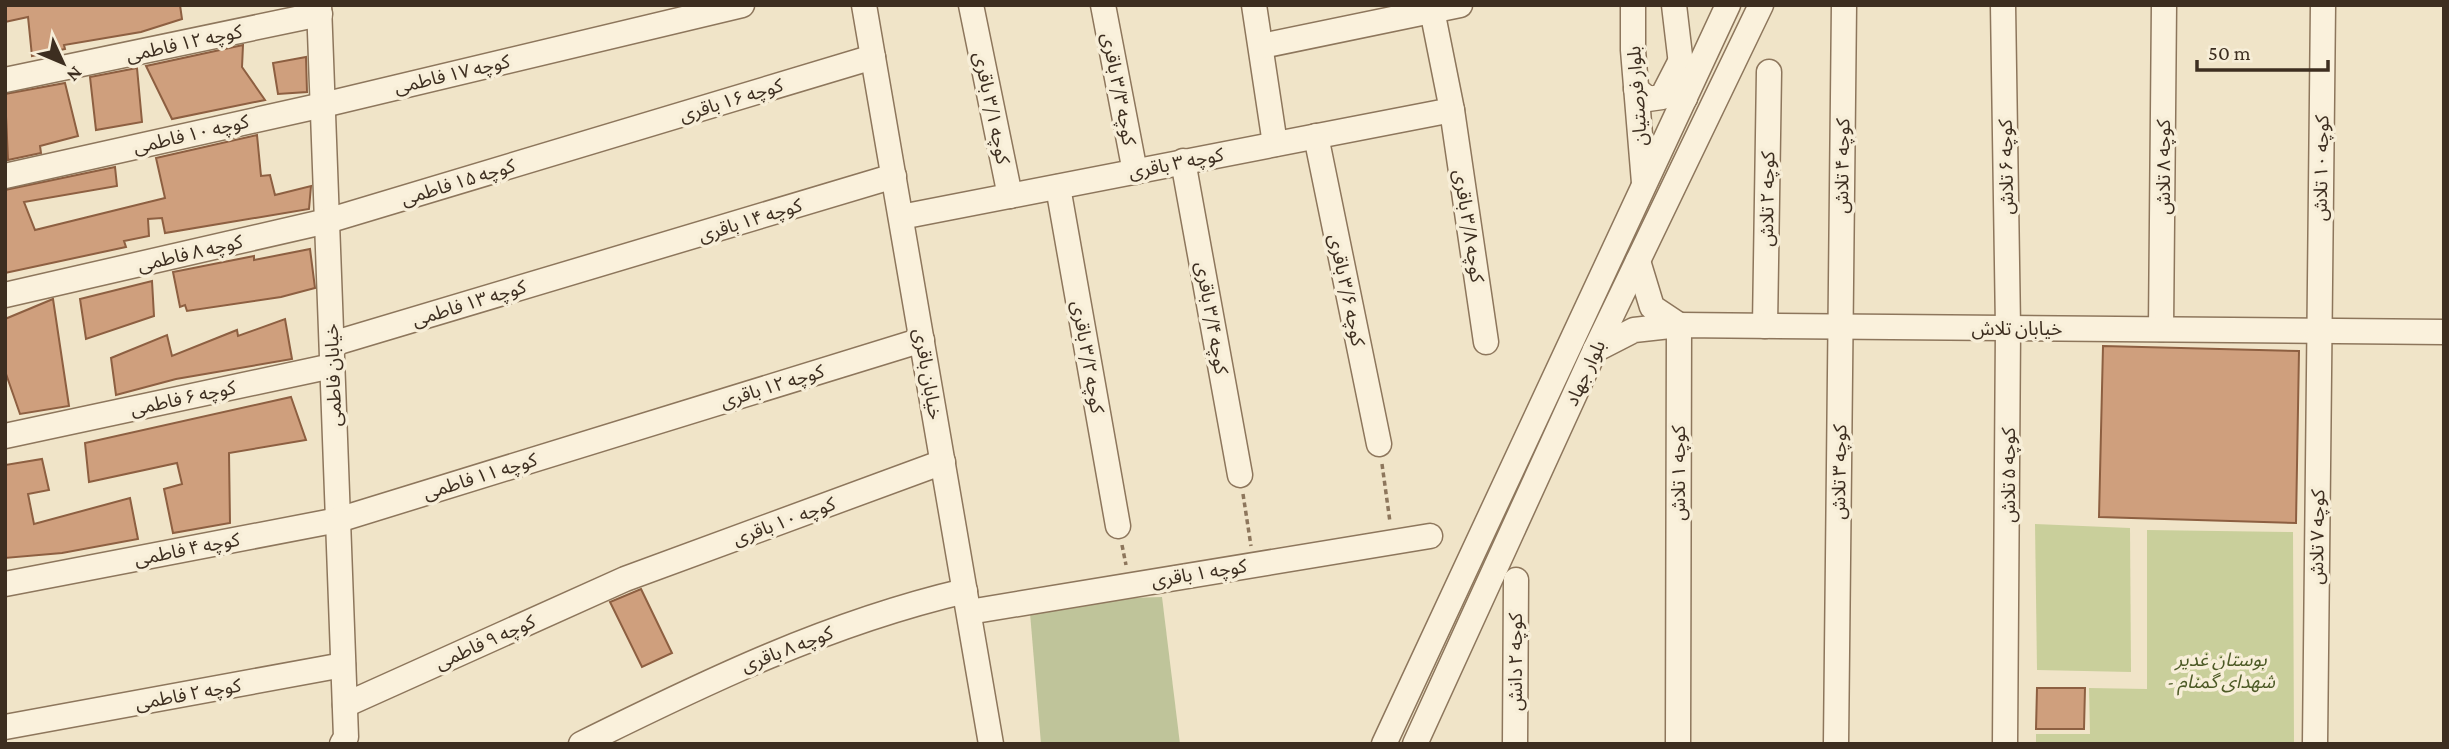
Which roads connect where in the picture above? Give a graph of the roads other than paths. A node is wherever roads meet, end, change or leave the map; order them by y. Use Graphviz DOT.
graph roads {
  1 [pos="742,5"];
  2 [pos="864,5"];
  3 [pos="1254,5"];
  4 [pos="1460,5"];
  5 [pos="1633,5"];
  6 [pos="1674,5"];
  7 [pos="1728,5"];
  8 [pos="1761,5"];
  9 [pos="1844,5"];
  10 [pos="2003,5"];
  11 [pos="2164,5"];
  12 [pos="2323,5"];
  13 [pos="1104,6"];
  14 [pos="1432,9"];
  15 [pos="319,10"];
  16 [pos="973,13"];
  17 [pos="1379,13"];
  18 [pos="1262,46"];
  19 [pos="873,57"];
  20 [pos="1680,62"];
  21 [pos="1769,72"];
  22 [pos="5,80"];
  23 [pos="1636,89"];
  24 [pos="1685,98"];
  25 [pos="323,105"];
  26 [pos="1452,110"];
  27 [pos="1316,136"];
  28 [pos="588,143"];
  29 [pos="1275,144"];
  30 [pos="1184,161"];
  31 [pos="1135,172"];
  32 [pos="5,176"];
  33 [pos="894,176"];
  34 [pos="1644,186"];
  35 [pos="1058,187"];
  36 [pos="1010,196"];
  37 [pos="901,217"];
  38 [pos="327,221"];
  39 [pos="1638,261"];
  40 [pos="606,262"];
  41 [pos="5,295"];
  42 [pos="1679,325"];
  43 [pos="1765,326"];
  44 [pos="1841,326"];
  45 [pos="2008,328"];
  46 [pos="2161,329"];
  47 [pos="2319,331"];
  48 [pos="2444,332"];
  49 [pos="922,340"];
  50 [pos="1486,342"];
  51 [pos="1595,350"];
  52 [pos="332,355"];
  53 [pos="622,432"];
  54 [pos="5,436"];
  55 [pos="1379,444"];
  56 [pos="943,462"];
  57 [pos="1240,475"];
  58 [pos="338,520"];
  59 [pos="1118,526"];
  60 [pos="1430,536"];
  61 [pos="625,579"];
  62 [pos="1516,580"];
  63 [pos="5,583"];
  64 [pos="967,601"];
  65 [pos="344,666"];
  66 [pos="345,705"];
  67 [pos="5,727"];
  68 [pos="342,744"];
  69 [pos="581,744"];
  70 [pos="991,744"];
  71 [pos="1384,744"];
  72 [pos="1415,744"];
  73 [pos="1515,744"];
  74 [pos="1678,744"];
  75 [pos="1836,744"];
  76 [pos="2005,744"];
  77 [pos="2315,744"];
  1 -- 25 [label="street, کوچه ۱۷ فاطمی"];
  2 -- 19 [label="street, خیابان باقری"];
  3 -- 18 [label="street"];
  4 -- 14 [label="street"];
  5 -- 23 [label="street, بلوار فرصتیان"];
  6 -- 20 [label="street"];
  7 -- 24 [label="street, بلوار جهاد"];
  8 -- 39 [label="street, بلوار جهاد"];
  9 -- 44 [label="street, کوچه ۴ تلاش"];
  10 -- 45 [label="street, کوچه ۶ تلاش"];
  11 -- 46 [label="street, کوچه ۸ تلاش"];
  12 -- 47 [label="street, کوچه ۱۰ تلاش"];
  13 -- 31 [label="street, کوچه ۳/۳ باقری"];
  14 -- 17 [label="street"];
  14 -- 26 [label="street, کوچه ۳/۸ باقری"];
  15 -- 22 [label="street, کوچه ۱۲ فاطمی"];
  15 -- 25 [label="street, خیابان فاطمی"];
  16 -- 36 [label="street, کوچه ۳/۱ باقری"];
  17 -- 18 [label="street"];
  18 -- 29 [label="street"];
  19 -- 28 [label="street, کوچه ۱۶ باقری"];
  19 -- 33 [label="street, خیابان باقری"];
  20 -- 23 [label="street"];
  20 -- 24 [label="street"];
  21 -- 43 [label="street, کوچه ۲ تلاش"];
  23 -- 34 [label="street, بلوار فرصتیان"];
  24 -- 34 [label="street, بلوار جهاد"];
  25 -- 32 [label="street, کوچه ۱۰ فاطمی"];
  25 -- 38 [label="street, خیابان فاطمی"];
  26 -- 27 [label="street, کوچه ۳ باقری"];
  26 -- 50 [label="street, کوچه ۳/۸ باقری"];
  27 -- 29 [label="street, کوچه ۳ باقری"];
  27 -- 55 [label="street, کوچه ۳/۶ باقری"];
  28 -- 38 [label="street, کوچه ۱۵ فاطمی"];
  29 -- 30 [label="street, کوچه ۳ باقری"];
  30 -- 31 [label="street, کوچه ۳ باقری"];
  30 -- 57 [label="street, کوچه ۳/۴ باقری"];
  31 -- 35 [label="street, کوچه ۳ باقری"];
  33 -- 37 [label="street, خیابان باقری"];
  33 -- 40 [label="street, کوچه ۱۴ باقری"];
  34 -- 71 [label="street, بلوار جهاد"];
  35 -- 36 [label="street, کوچه ۳ باقری"];
  35 -- 59 [label="street, کوچه ۳/۲ باقری"];
  36 -- 37 [label="street, کوچه ۳ باقری"];
  37 -- 49 [label="street, خیابان باقری"];
  38 -- 41 [label="street, کوچه ۸ فاطمی"];
  38 -- 52 [label="street, خیابان فاطمی"];
  39 -- 42 [label="street"];
  39 -- 51 [label="street, بلوار جهاد"];
  40 -- 52 [label="street, کوچه ۱۳ فاطمی"];
  42 -- 43 [label="street, خیابان تلاش"];
  42 -- 51 [label="street, خیابان تلاش"];
  42 -- 74 [label="street, کوچه ۱ تلاش"];
  43 -- 44 [label="street, خیابان تلاش"];
  44 -- 45 [label="street, خیابان تلاش"];
  44 -- 75 [label="street, کوچه ۳ تلاش"];
  45 -- 46 [label="street, خیابان تلاش"];
  45 -- 76 [label="street, کوچه ۵ تلاش"];
  46 -- 47 [label="street, خیابان تلاش"];
  47 -- 48 [label="street, خیابان تلاش"];
  47 -- 77 [label="street, کوچه ۷ تلاش"];
  49 -- 53 [label="street, کوچه ۱۲ باقری"];
  49 -- 56 [label="street, خیابان باقری"];
  51 -- 72 [label="street, بلوار جهاد"];
  52 -- 54 [label="street, کوچه ۶ فاطمی"];
  52 -- 58 [label="street, خیابان فاطمی"];
  53 -- 58 [label="street, کوچه ۱۱ فاطمی"];
  56 -- 61 [label="street, کوچه ۱۰ باقری"];
  56 -- 64 [label="street, خیابان باقری"];
  58 -- 63 [label="street, کوچه ۴ فاطمی"];
  58 -- 65 [label="street, خیابان فاطمی"];
  60 -- 64 [label="street, کوچه ۱ باقری"];
  61 -- 66 [label="street, کوچه ۹ فاطمی"];
  62 -- 73 [label="street, کوچه ۲ دانش"];
  64 -- 69 [label="street, کوچه ۸ باقری"];
  64 -- 70 [label="street, خیابان باقری"];
  65 -- 66 [label="street, خیابان فاطمی"];
  65 -- 67 [label="street, کوچه ۲ فاطمی"];
  66 -- 68 [label="street, خیابان فاطمی"];
}
